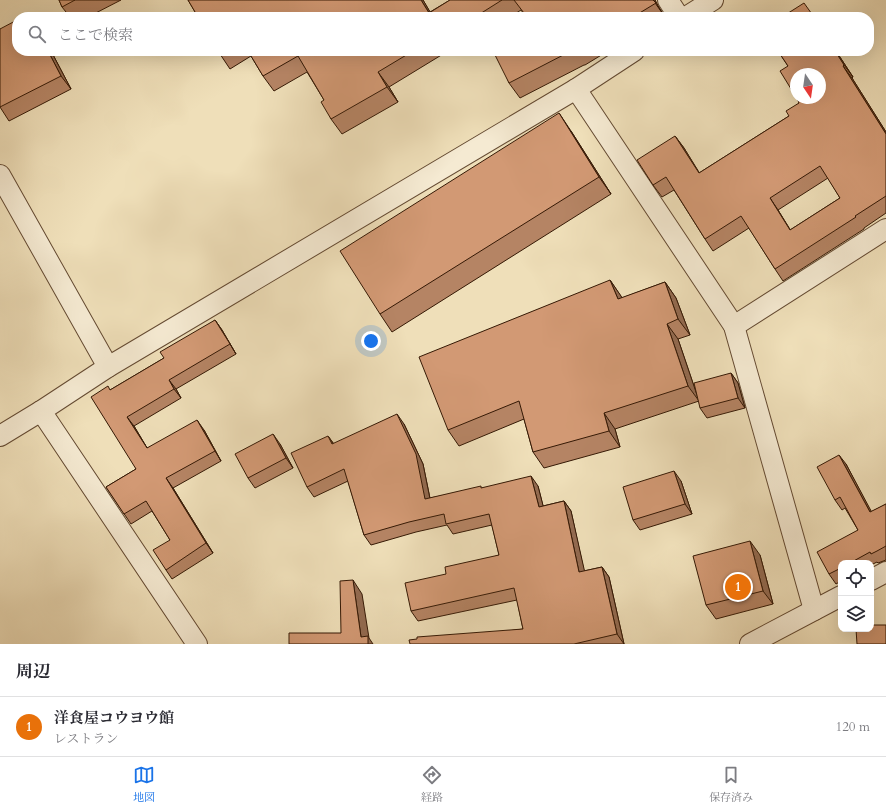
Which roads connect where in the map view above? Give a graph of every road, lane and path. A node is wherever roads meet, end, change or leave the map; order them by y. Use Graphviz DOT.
graph roads {
  1 [pos="668,0"];
  2 [pos="713,0"];
  3 [pos="676,12"];
  4 [pos="694,12"];
  5 [pos="626,56"];
  6 [pos="576,89"];
  7 [pos="0,175"];
  8 [pos="886,229"];
  9 [pos="734,326"];
  10 [pos="108,367"];
  11 [pos="41,410"];
  12 [pos="0,436"];
  13 [pos="886,572"];
  14 [pos="874,578"];
  15 [pos="838,598"];
  16 [pos="814,610"];
  17 [pos="197,644"];
  18 [pos="750,644"];
  1 -- 3 [label="street"];
  2 -- 4 [label="street"];
  5 -- 6 [label="street"];
  6 -- 9 [label="street"];
  6 -- 10 [label="street"];
  7 -- 10 [label="street"];
  8 -- 9 [label="street"];
  9 -- 16 [label="street"];
  10 -- 11 [label="street"];
  11 -- 12 [label="street"];
  11 -- 17 [label="street"];
  13 -- 14 [label="street"];
  15 -- 16 [label="street"];
  16 -- 18 [label="street"];
}
